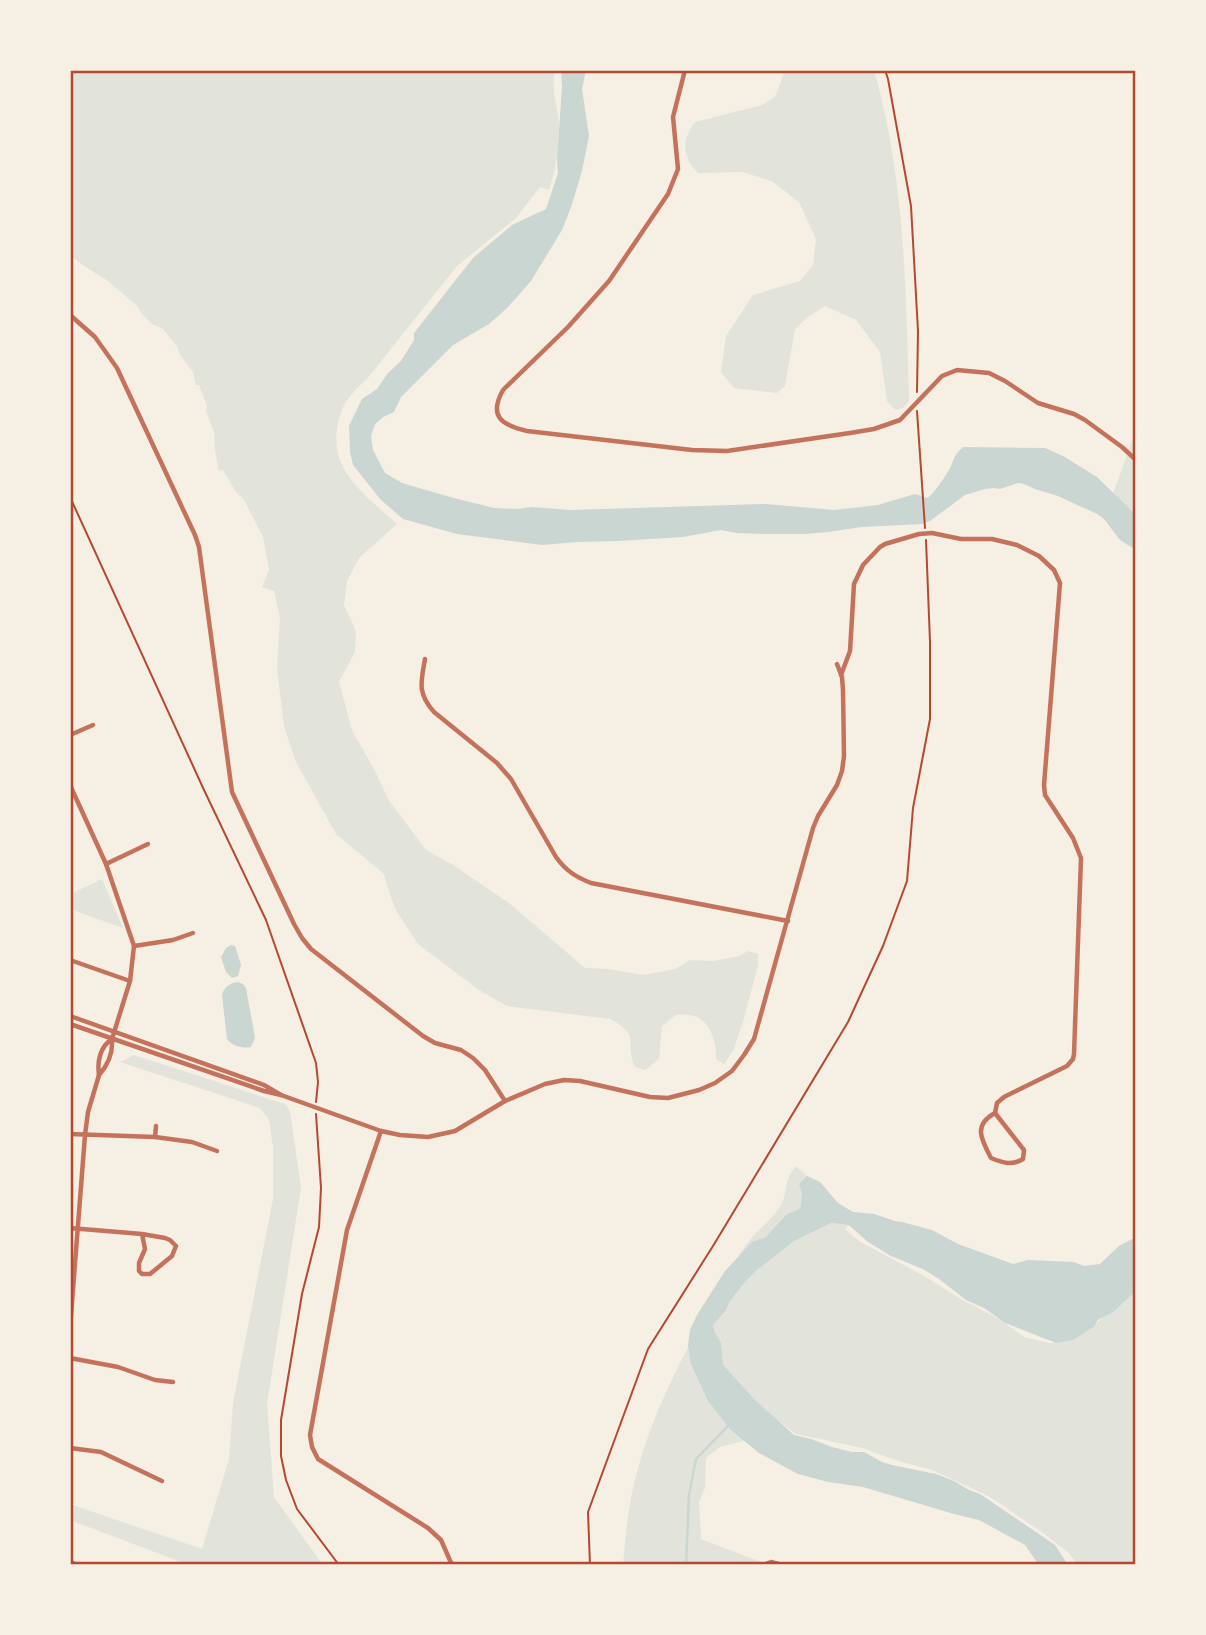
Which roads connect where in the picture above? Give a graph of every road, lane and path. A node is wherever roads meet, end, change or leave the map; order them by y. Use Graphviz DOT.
graph roads {
  1 [pos="685,70"];
  2 [pos="884,70"];
  3 [pos="70,315"];
  4 [pos="917,403"];
  5 [pos="1136,460"];
  6 [pos="70,497"];
  7 [pos="425,659"];
  8 [pos="837,664"];
  9 [pos="841,675"];
  10 [pos="93,725"];
  11 [pos="70,735"];
  12 [pos="70,785"];
  13 [pos="148,844"];
  14 [pos="106,864"];
  15 [pos="788,921"];
  16 [pos="193,933"];
  17 [pos="134,946"];
  18 [pos="70,960"];
  19 [pos="130,981"];
  20 [pos="70,1016"];
  21 [pos="70,1024"];
  22 [pos="114,1031"];
  23 [pos="111,1039"];
  24 [pos="99,1075"];
  25 [pos="281,1095"];
  26 [pos="505,1101"];
  27 [pos="315,1107"];
  28 [pos="995,1112"];
  29 [pos="156,1126"];
  30 [pos="381,1130"];
  31 [pos="70,1134"];
  32 [pos="85,1135"];
  33 [pos="155,1137"];
  34 [pos="217,1151"];
  35 [pos="70,1228"];
  36 [pos="78,1228"];
  37 [pos="142,1234"];
  38 [pos="70,1328"];
  39 [pos="70,1358"];
  40 [pos="173,1382"];
  41 [pos="70,1448"];
  42 [pos="162,1481"];
  43 [pos="70,1562"];
  44 [pos="764,1564"];
  45 [pos="78,1565"];
  46 [pos="339,1565"];
  47 [pos="452,1565"];
  48 [pos="590,1565"];
  49 [pos="782,1565"];
  1 -- 4 [label="street"];
  2 -- 4 [label="path"];
  3 -- 26 [label="street"];
  4 -- 5 [label="street"];
  4 -- 48 [label="path"];
  6 -- 27 [label="path"];
  7 -- 15 [label="street"];
  8 -- 9 [label="street"];
  9 -- 15 [label="street"];
  9 -- 28 [label="street"];
  10 -- 11 [label="street"];
  12 -- 14 [label="street"];
  13 -- 14 [label="street"];
  14 -- 17 [label="street"];
  15 -- 26 [label="street"];
  16 -- 17 [label="street"];
  17 -- 19 [label="street"];
  18 -- 19 [label="street"];
  19 -- 22 [label="street"];
  20 -- 22 [label="street"];
  21 -- 23 [label="street"];
  22 -- 23 [label="street"];
  22 -- 25 [label="street"];
  23 -- 24 [label="street"];
  23 -- 24 [label="street"];
  23 -- 25 [label="street"];
  24 -- 32 [label="street"];
  25 -- 27 [label="street"];
  26 -- 30 [label="street"];
  27 -- 30 [label="street"];
  27 -- 46 [label="path"];
  28 -- 28 [label="street"];
  29 -- 33 [label="street"];
  30 -- 47 [label="street"];
  31 -- 32 [label="street"];
  32 -- 33 [label="street"];
  32 -- 36 [label="street"];
  33 -- 34 [label="street"];
  35 -- 36 [label="street"];
  36 -- 37 [label="street"];
  36 -- 38 [label="street"];
  37 -- 37 [label="street"];
  39 -- 40 [label="street"];
  41 -- 42 [label="street"];
  43 -- 45 [label="street"];
  44 -- 49 [label="street"];
}
